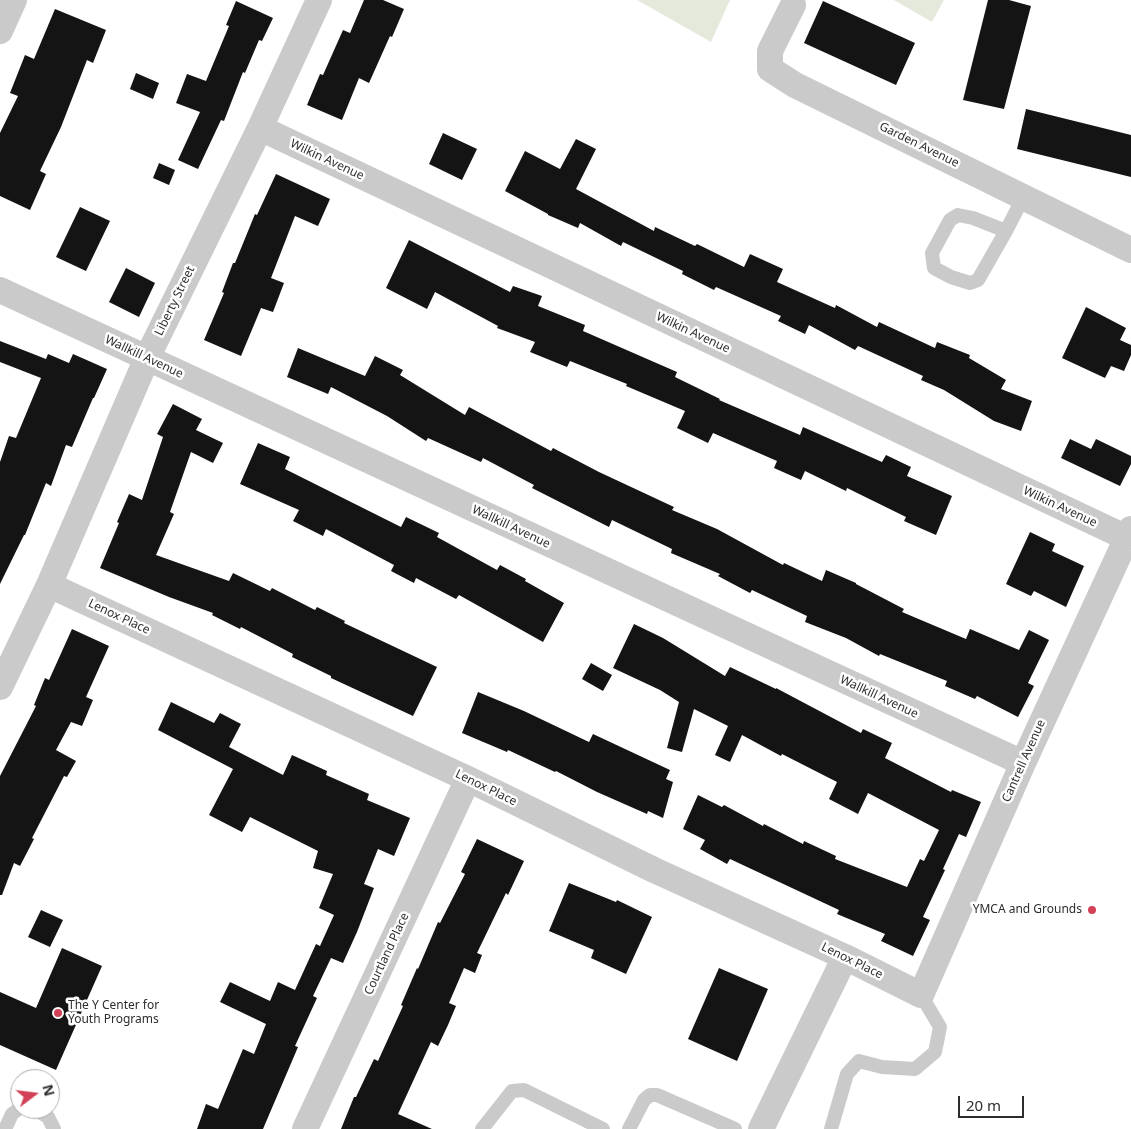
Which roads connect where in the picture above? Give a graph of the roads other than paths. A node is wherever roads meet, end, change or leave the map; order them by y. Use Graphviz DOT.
graph roads {
  1 [pos="14,0"];
  2 [pos="319,0"];
  3 [pos="793,5"];
  4 [pos="0,31"];
  5 [pos="260,128"];
  6 [pos="1024,196"];
  7 [pos="1006,230"];
  8 [pos="1131,250"];
  9 [pos="0,290"];
  10 [pos="147,358"];
  11 [pos="1129,534"];
  12 [pos="49,585"];
  13 [pos="0,687"];
  14 [pos="1023,763"];
  15 [pos="468,780"];
  16 [pos="844,957"];
  17 [pos="921,995"];
  18 [pos="305,1129"];
  19 [pos="482,1129"];
  20 [pos="603,1129"];
  21 [pos="629,1129"];
  22 [pos="735,1129"];
  23 [pos="761,1129"];
  24 [pos="831,1129"];
  1 -- 4 [label="street"];
  2 -- 5 [label="street, Liberty Street"];
  3 -- 6 [label="street, Garden Avenue"];
  5 -- 10 [label="street, Liberty Street"];
  5 -- 11 [label="street, Wilkin Avenue"];
  6 -- 7 [label="lane"];
  6 -- 8 [label="street, Garden Avenue"];
  7 -- 7 [label="lane"];
  9 -- 10 [label="street, Wallkill Avenue"];
  10 -- 12 [label="street, Liberty Street"];
  10 -- 14 [label="street, Wallkill Avenue"];
  11 -- 14 [label="street, Cantrell Avenue"];
  12 -- 13 [label="street, Liberty Street"];
  12 -- 15 [label="street, Lenox Place"];
  14 -- 17 [label="street, Cantrell Avenue"];
  15 -- 16 [label="street, Lenox Place"];
  15 -- 18 [label="street, Courtland Place"];
  16 -- 17 [label="street, Lenox Place"];
  16 -- 23 [label="street"];
  17 -- 24 [label="lane"];
  19 -- 20 [label="lane"];
  21 -- 22 [label="lane"];
}
